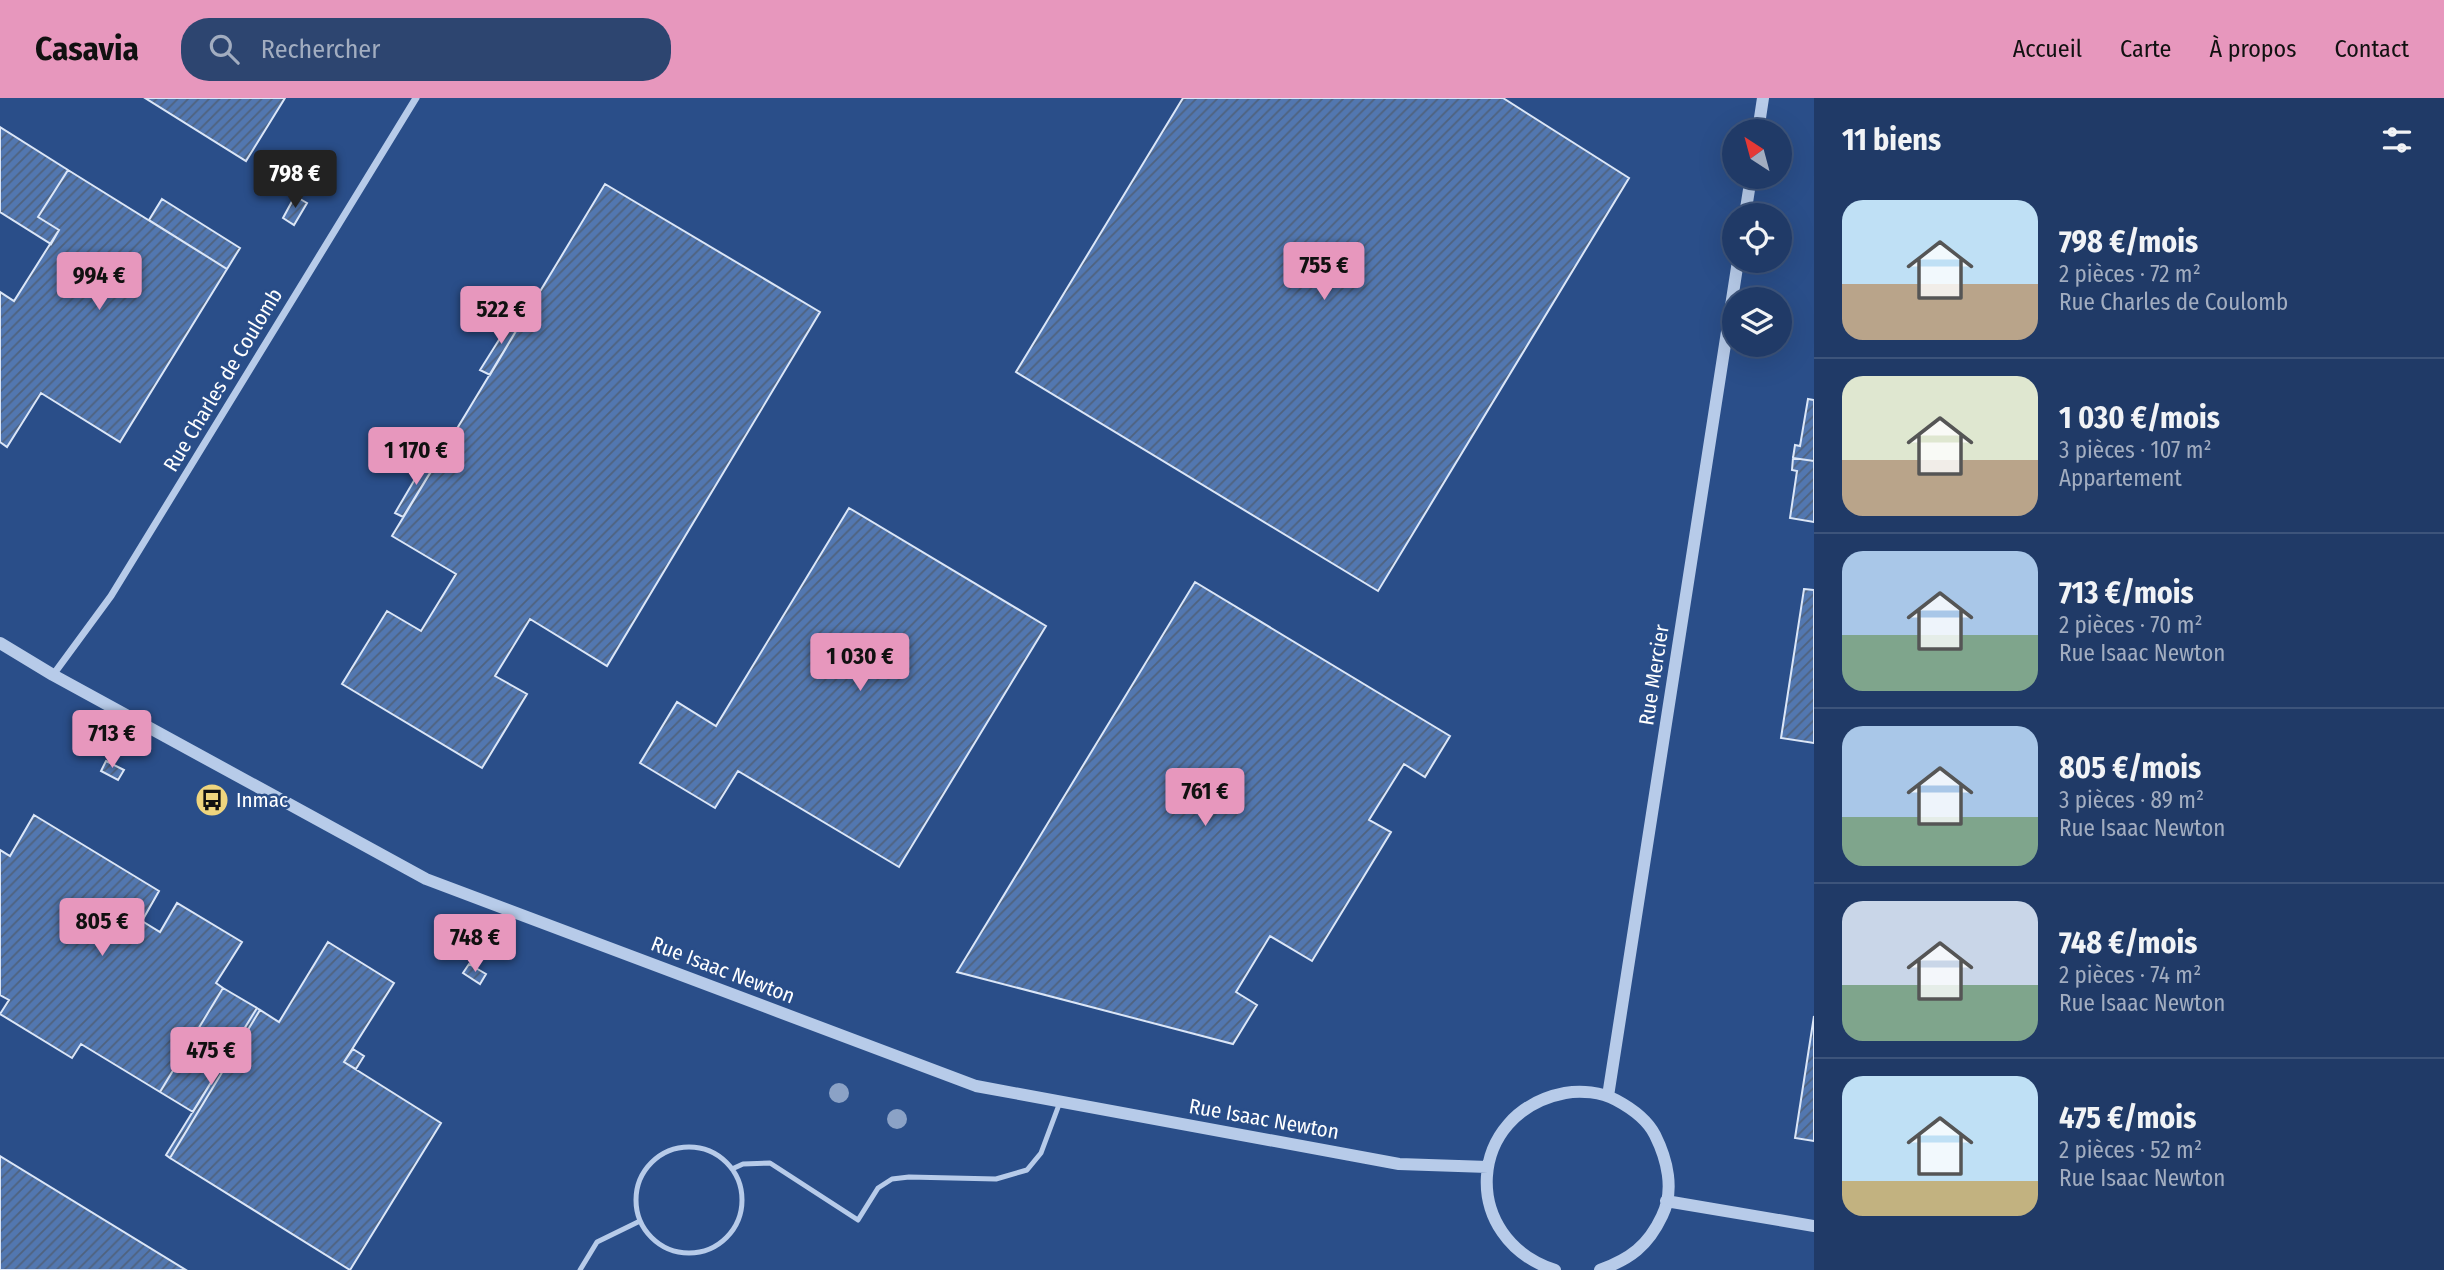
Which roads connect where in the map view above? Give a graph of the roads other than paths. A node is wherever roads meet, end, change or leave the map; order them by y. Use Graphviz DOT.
graph roads {
  1 [pos="416,98"];
  2 [pos="1763,98"];
  3 [pos="1760,119"];
  4 [pos="1736,273"];
  5 [pos="0,643"];
  6 [pos="53,675"];
  7 [pos="1608,1096"];
  8 [pos="1060,1101"];
  9 [pos="1488,1167"];
  10 [pos="732,1169"];
  11 [pos="1666,1201"];
  12 [pos="640,1221"];
  13 [pos="1814,1226"];
  14 [pos="580,1270"];
  15 [pos="1555,1270"];
  16 [pos="1600,1270"];
  1 -- 6 [label="street, Rue Charles de Coulomb"];
  2 -- 3 [label="street"];
  4 -- 7 [label="street, Rue Mercier"];
  5 -- 6 [label="street, Rue Isaac Newton"];
  6 -- 8 [label="street, Rue Isaac Newton"];
  7 -- 9 [label="street"];
  7 -- 11 [label="street"];
  8 -- 9 [label="street, Rue Isaac Newton"];
  8 -- 10 [label="lane"];
  9 -- 15 [label="street"];
  10 -- 12 [label="lane"];
  10 -- 12 [label="lane"];
  11 -- 13 [label="street"];
  11 -- 16 [label="street"];
  12 -- 14 [label="lane"];
}
